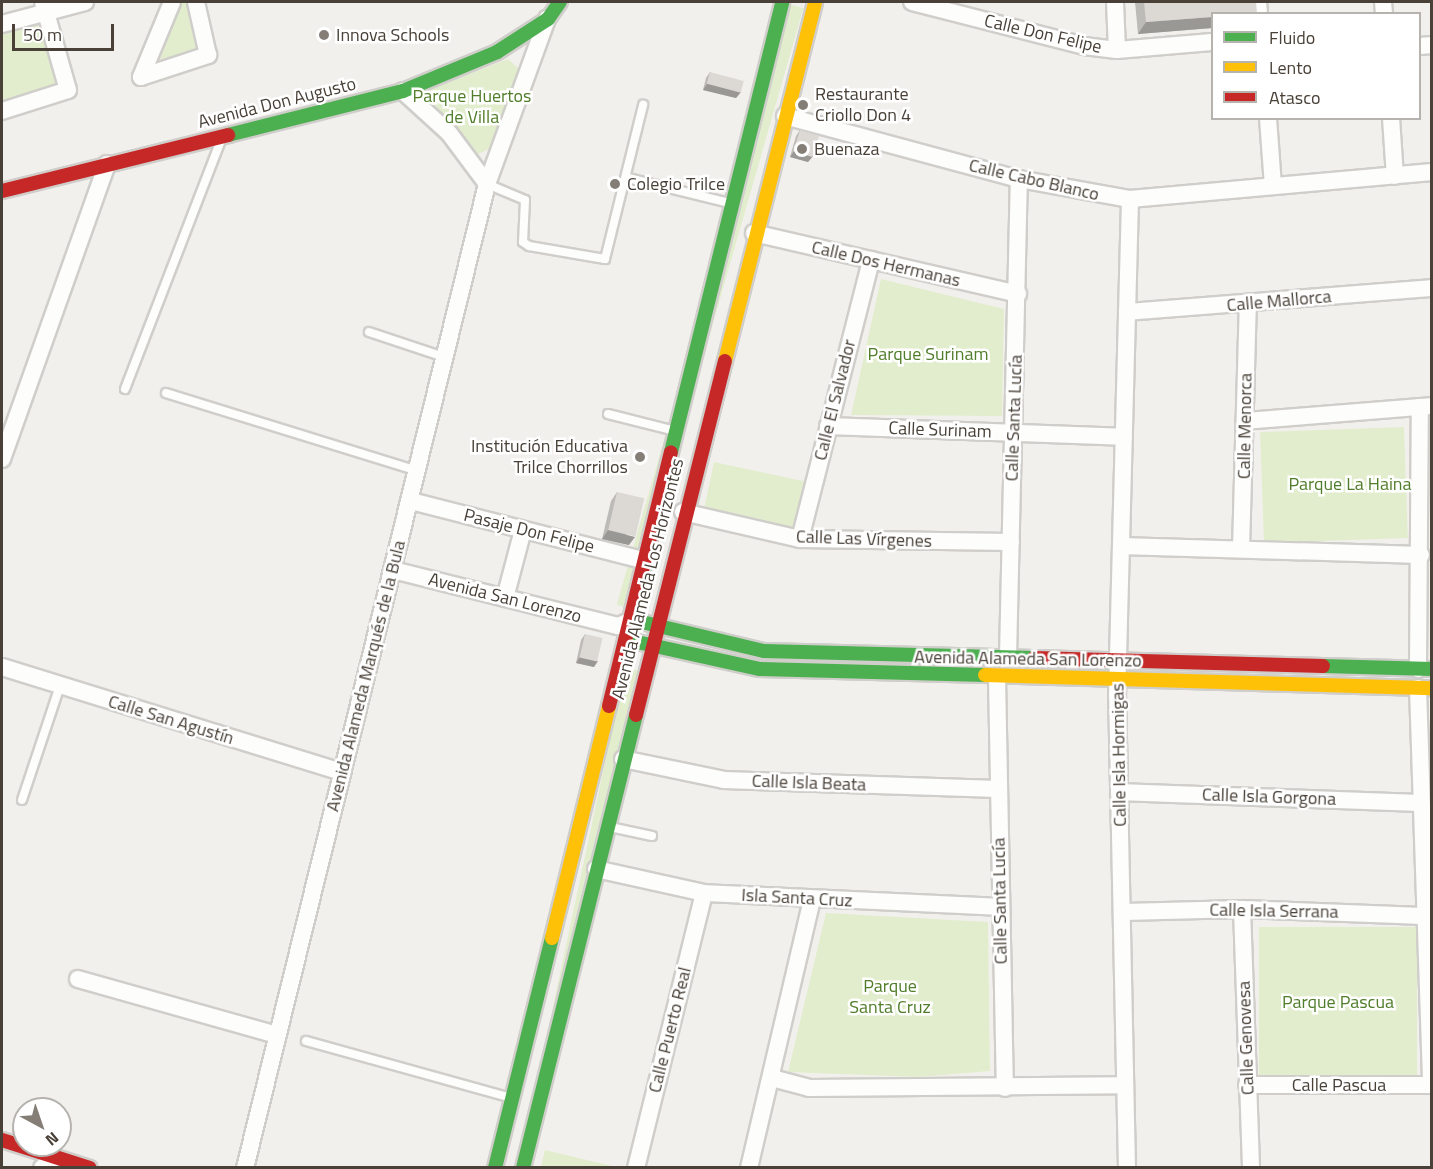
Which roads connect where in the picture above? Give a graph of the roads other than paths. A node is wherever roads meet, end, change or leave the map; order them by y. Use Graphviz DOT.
graph roads {
  1 [pos="85,2"];
  2 [pos="172,2"];
  3 [pos="196,2"];
  4 [pos="560,2"];
  5 [pos="783,2"];
  6 [pos="815,2"];
  7 [pos="912,2"];
  8 [pos="1115,2"];
  9 [pos="44,7"];
  10 [pos="548,19"];
  11 [pos="2,24"];
  12 [pos="1211,42"];
  13 [pos="1117,50"];
  14 [pos="403,91"];
  15 [pos="643,105"];
  16 [pos="2,111"];
  17 [pos="785,116"];
  18 [pos="1268,120"];
  19 [pos="1391,120"];
  20 [pos="224,135"];
  21 [pos="107,164"];
  22 [pos="1431,172"];
  23 [pos="1395,176"];
  24 [pos="628,178"];
  25 [pos="1019,179"];
  26 [pos="487,184"];
  27 [pos="1273,186"];
  28 [pos="2,191"];
  29 [pos="1130,199"];
  30 [pos="734,203"];
  31 [pos="754,234"];
  32 [pos="871,260"];
  33 [pos="1431,288"];
  34 [pos="1018,294"];
  35 [pos="1248,304"];
  36 [pos="1127,312"];
  37 [pos="369,333"];
  38 [pos="444,357"];
  39 [pos="125,389"];
  40 [pos="166,393"];
  41 [pos="1426,406"];
  42 [pos="608,414"];
  43 [pos="1245,421"];
  44 [pos="828,426"];
  45 [pos="678,432"];
  46 [pos="1014,433"];
  47 [pos="1124,437"];
  48 [pos="2,459"];
  49 [pos="418,471"];
  50 [pos="411,501"];
  51 [pos="683,512"];
  52 [pos="523,530"];
  53 [pos="800,539"];
  54 [pos="1011,542"];
  55 [pos="1121,546"];
  56 [pos="1241,549"];
  57 [pos="1421,555"];
  58 [pos="647,561"];
  59 [pos="393,570"];
  60 [pos="505,598"];
  61 [pos="655,626"];
  62 [pos="626,628"];
  63 [pos="650,645"];
  64 [pos="1008,657"];
  65 [pos="1118,660"];
  66 [pos="2,667"];
  67 [pos="1425,669"];
  68 [pos="997,678"];
  69 [pos="1117,679"];
  70 [pos="60,686"];
  71 [pos="1425,688"];
  72 [pos="623,759"];
  73 [pos="341,772"];
  74 [pos="998,789"];
  75 [pos="1119,792"];
  76 [pos="22,800"];
  77 [pos="1419,803"];
  78 [pos="606,826"];
  79 [pos="652,836"];
  80 [pos="596,869"];
  81 [pos="704,893"];
  82 [pos="812,900"];
  83 [pos="1000,907"];
  84 [pos="1242,909"];
  85 [pos="1124,912"];
  86 [pos="1423,916"];
  87 [pos="78,979"];
  88 [pos="277,1035"];
  89 [pos="306,1041"];
  90 [pos="772,1078"];
  91 [pos="1123,1085"];
  92 [pos="1248,1085"];
  93 [pos="1431,1085"];
  94 [pos="1005,1088"];
  95 [pos="513,1098"];
  96 [pos="2,1140"];
  97 [pos="48,1162"];
  98 [pos="90,1167"];
  99 [pos="244,1167"];
  100 [pos="495,1167"];
  101 [pos="523,1167"];
  102 [pos="636,1167"];
  103 [pos="749,1167"];
  104 [pos="1127,1167"];
  105 [pos="1251,1167"];
  1 -- 9 [label="street"];
  2 -- 3 [label="street"];
  4 -- 10 [label="main road, Avenida Alameda Marqués de la Bula"];
  5 -- 30 [label="main road, Avenida Alameda Los Horizontes"];
  6 -- 17 [label="main road, Avenida Alameda Los Horizontes"];
  7 -- 13 [label="street, Calle Don Felipe"];
  8 -- 13 [label="street"];
  9 -- 11 [label="street"];
  9 -- 16 [label="street"];
  10 -- 14 [label="main road, Avenida Don Augusto"];
  10 -- 26 [label="street, Avenida Alameda Marqués de la Bula"];
  12 -- 13 [label="street, Calle Don Felipe"];
  14 -- 20 [label="main road, Avenida Don Augusto"];
  14 -- 26 [label="street"];
  15 -- 24 [label="lane"];
  17 -- 25 [label="street, Calle Cabo Blanco"];
  17 -- 31 [label="main road, Avenida Alameda Los Horizontes"];
  18 -- 27 [label="street"];
  19 -- 23 [label="street"];
  20 -- 21 [label="main road, Avenida Don Augusto"];
  20 -- 39 [label="lane"];
  21 -- 28 [label="main road, Avenida Don Augusto"];
  21 -- 48 [label="street"];
  22 -- 23 [label="street, Calle Cabo Blanco"];
  23 -- 27 [label="street, Calle Cabo Blanco"];
  24 -- 26 [label="lane"];
  24 -- 30 [label="lane"];
  25 -- 29 [label="street, Calle Cabo Blanco"];
  25 -- 34 [label="street, Calle Santa Lucía"];
  26 -- 38 [label="street, Avenida Alameda Marqués de la Bula"];
  27 -- 29 [label="street, Calle Cabo Blanco"];
  29 -- 36 [label="street, Calle Isla Hormigas"];
  30 -- 45 [label="main road, Avenida Alameda Los Horizontes"];
  31 -- 32 [label="street, Calle Dos Hermanas"];
  31 -- 51 [label="main road, Avenida Alameda Los Horizontes"];
  32 -- 34 [label="street, Calle Dos Hermanas"];
  32 -- 44 [label="street, Calle El Salvador"];
  33 -- 35 [label="street, Calle Mallorca"];
  34 -- 46 [label="street, Calle Santa Lucía"];
  35 -- 36 [label="street, Calle Mallorca"];
  35 -- 43 [label="street, Calle Menorca"];
  36 -- 47 [label="street, Calle Isla Hormigas"];
  37 -- 38 [label="lane"];
  38 -- 49 [label="street, Avenida Alameda Marqués de la Bula"];
  40 -- 49 [label="lane"];
  41 -- 43 [label="street"];
  41 -- 57 [label="street"];
  42 -- 45 [label="lane"];
  43 -- 56 [label="street, Calle Menorca"];
  44 -- 46 [label="street, Calle Surinam"];
  44 -- 53 [label="street, Calle El Salvador"];
  45 -- 58 [label="main road, Avenida Alameda Los Horizontes"];
  46 -- 47 [label="street, Calle Surinam"];
  46 -- 54 [label="street, Calle Santa Lucía"];
  47 -- 55 [label="street, Calle Isla Hormigas"];
  49 -- 50 [label="street, Avenida Alameda Marqués de la Bula"];
  50 -- 52 [label="street, Pasaje Don Felipe"];
  50 -- 59 [label="street, Avenida Alameda Marqués de la Bula"];
  51 -- 53 [label="street, Calle Las Vírgenes"];
  51 -- 61 [label="main road, Avenida Alameda Los Horizontes"];
  52 -- 58 [label="street, Pasaje Don Felipe"];
  52 -- 60 [label="street"];
  53 -- 54 [label="street, Calle Las Vírgenes"];
  54 -- 64 [label="street, Calle Santa Lucía"];
  55 -- 56 [label="street"];
  55 -- 65 [label="street, Calle Isla Hormigas"];
  56 -- 57 [label="street"];
  57 -- 67 [label="street"];
  58 -- 62 [label="main road, Avenida Alameda Los Horizontes"];
  59 -- 60 [label="street, Avenida San Lorenzo"];
  59 -- 73 [label="street, Avenida Alameda Marqués de la Bula"];
  60 -- 62 [label="street, Avenida San Lorenzo"];
  61 -- 62 [label="main road, Avenida Alameda San Lorenzo"];
  61 -- 63 [label="main road, Avenida Alameda Los Horizontes"];
  61 -- 64 [label="main road, Avenida Alameda San Lorenzo"];
  62 -- 63 [label="main road, Avenida Alameda San Lorenzo"];
  62 -- 95 [label="main road, Avenida Alameda Los Horizontes"];
  63 -- 68 [label="main road, Avenida Alameda San Lorenzo"];
  63 -- 72 [label="main road, Avenida Alameda Los Horizontes"];
  64 -- 65 [label="main road, Avenida Alameda San Lorenzo"];
  65 -- 67 [label="main road, Avenida Alameda San Lorenzo"];
  65 -- 69 [label="street, Calle Isla Hormigas"];
  66 -- 70 [label="street, Calle San Agustín"];
  68 -- 69 [label="main road, Avenida Alameda San Lorenzo"];
  68 -- 74 [label="street, Calle Santa Lucía"];
  69 -- 71 [label="main road, Avenida Alameda San Lorenzo"];
  69 -- 75 [label="street, Calle Isla Hormigas"];
  70 -- 73 [label="street, Calle San Agustín"];
  70 -- 76 [label="lane"];
  71 -- 77 [label="street"];
  72 -- 74 [label="street, Calle Isla Beata"];
  72 -- 78 [label="main road, Avenida Alameda Los Horizontes"];
  73 -- 88 [label="street, Avenida Alameda Marqués de la Bula"];
  74 -- 83 [label="street, Calle Santa Lucía"];
  75 -- 77 [label="street, Calle Isla Gorgona"];
  75 -- 85 [label="street, Calle Isla Hormigas"];
  77 -- 86 [label="street"];
  78 -- 79 [label="lane"];
  78 -- 80 [label="main road, Avenida Alameda Los Horizontes"];
  80 -- 81 [label="street, Isla Santa Cruz"];
  80 -- 101 [label="main road, Avenida Alameda Los Horizontes"];
  81 -- 82 [label="street, Isla Santa Cruz"];
  81 -- 102 [label="street, Calle Puerto Real"];
  82 -- 83 [label="street, Isla Santa Cruz"];
  82 -- 90 [label="street"];
  83 -- 94 [label="street, Calle Santa Lucía"];
  84 -- 85 [label="street, Calle Isla Serrana"];
  84 -- 86 [label="street, Calle Isla Serrana"];
  84 -- 92 [label="street, Calle Genovesa"];
  85 -- 91 [label="street, Calle Isla Hormigas"];
  86 -- 93 [label="street"];
  87 -- 88 [label="street"];
  88 -- 99 [label="street, Avenida Alameda Marqués de la Bula"];
  89 -- 95 [label="lane"];
  90 -- 94 [label="street"];
  90 -- 103 [label="street"];
  91 -- 94 [label="street"];
  91 -- 104 [label="street, Calle Isla Hormigas"];
  92 -- 93 [label="street, Calle Pascua"];
  92 -- 105 [label="street, Calle Genovesa"];
  95 -- 100 [label="main road, Avenida Alameda Los Horizontes"];
  96 -- 97 [label="main road"];
  97 -- 98 [label="main road"];
}
